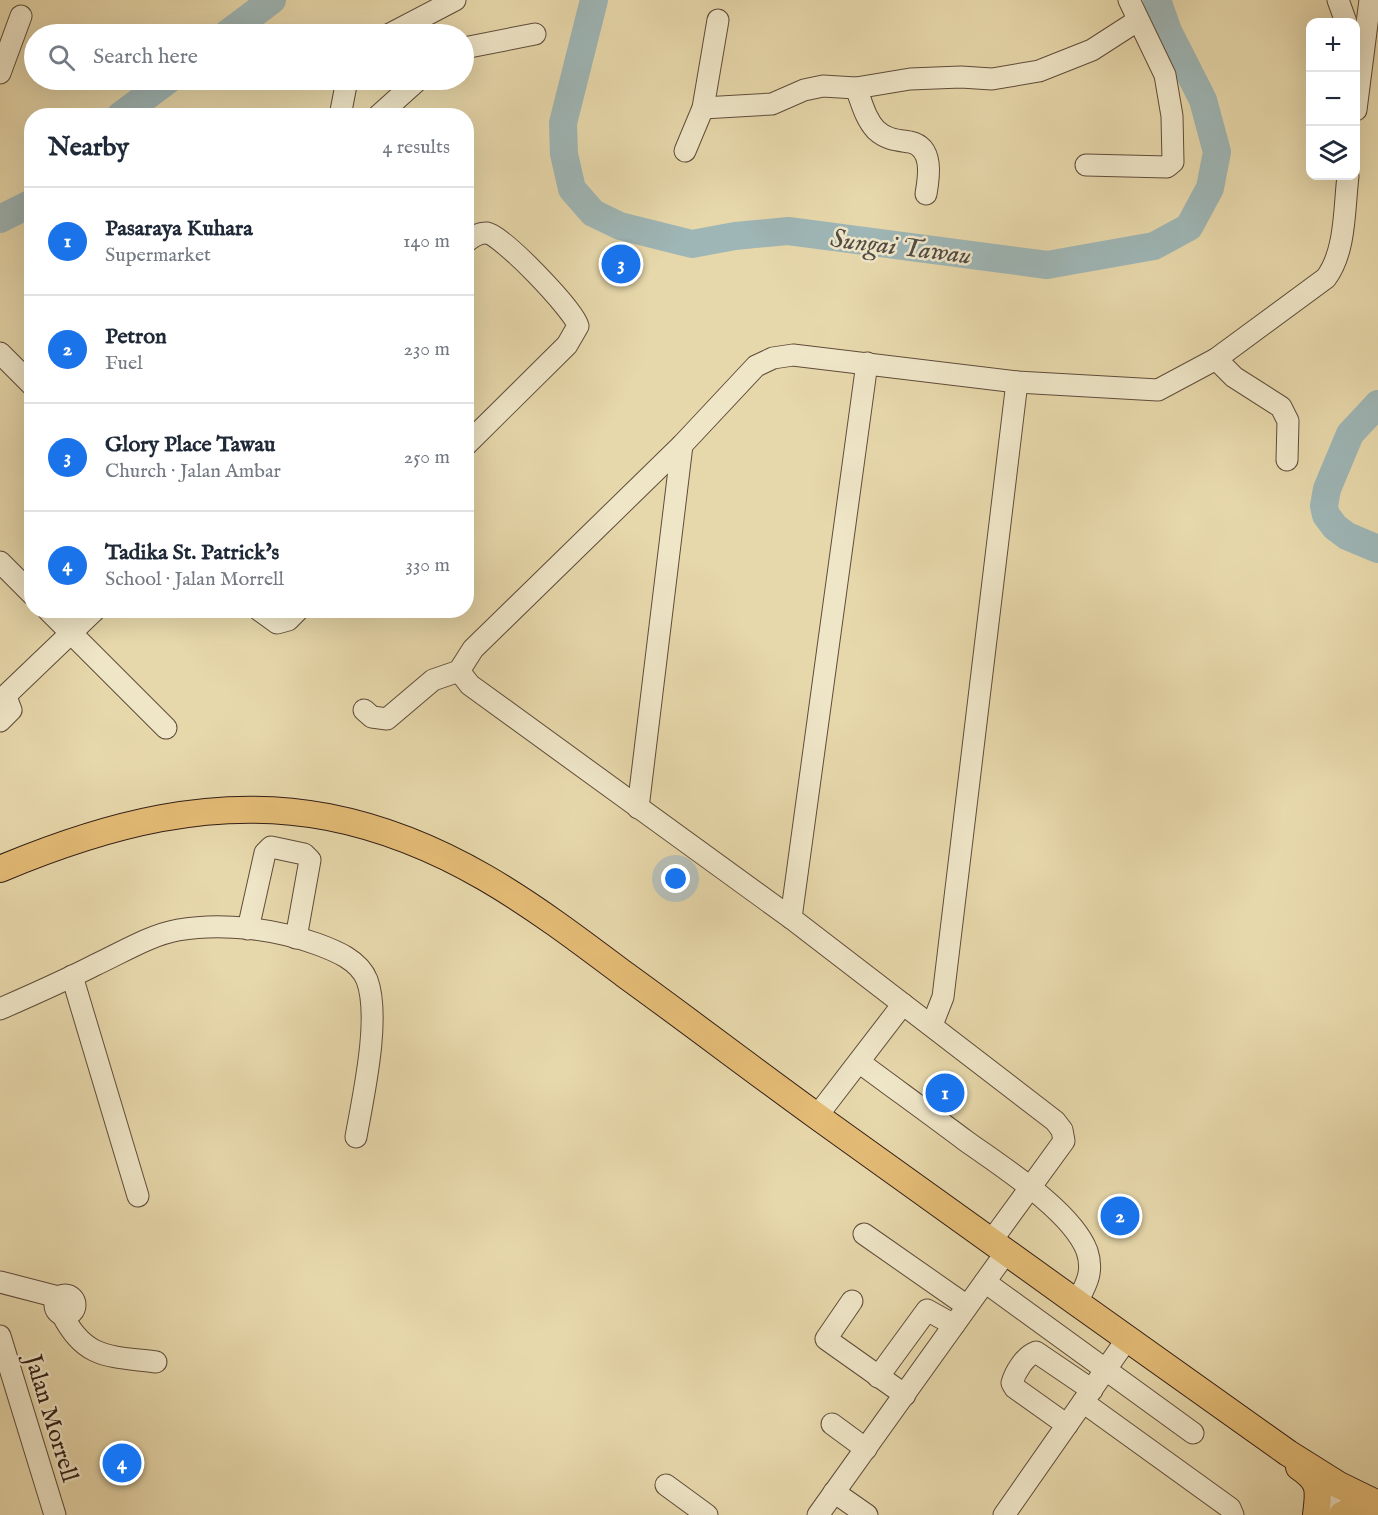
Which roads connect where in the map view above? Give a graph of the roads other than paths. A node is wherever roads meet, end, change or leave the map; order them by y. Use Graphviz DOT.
graph roads {
  1 [pos="455,0"];
  2 [pos="1129,0"];
  3 [pos="1338,0"];
  4 [pos="1370,0"];
  5 [pos="21,16"];
  6 [pos="1345,18"];
  7 [pos="718,20"];
  8 [pos="1137,21"];
  9 [pos="409,24"];
  10 [pos="535,34"];
  11 [pos="1360,45"];
  12 [pos="474,46"];
  13 [pos="1,68"];
  14 [pos="856,88"];
  15 [pos="345,90"];
  16 [pos="407,90"];
  17 [pos="342,108"];
  18 [pos="387,108"];
  19 [pos="703,108"];
  20 [pos="685,151"];
  21 [pos="1086,165"];
  22 [pos="1347,180"];
  23 [pos="926,194"];
  24 [pos="474,237"];
  25 [pos="0,353"];
  26 [pos="1216,360"];
  27 [pos="867,363"];
  28 [pos="24,377"];
  29 [pos="1017,382"];
  30 [pos="474,437"];
  31 [pos="681,445"];
  32 [pos="1287,460"];
  33 [pos="0,562"];
  34 [pos="24,586"];
  35 [pos="56,618"];
  36 [pos="86,618"];
  37 [pos="270,618"];
  38 [pos="290,618"];
  39 [pos="71,633"];
  40 [pos="459,671"];
  41 [pos="3,699"];
  42 [pos="364,710"];
  43 [pos="0,721"];
  44 [pos="166,728"];
  45 [pos="638,808"];
  46 [pos="0,869"];
  47 [pos="791,918"];
  48 [pos="248,929"];
  49 [pos="296,938"];
  50 [pos="72,976"];
  51 [pos="903,1004"];
  52 [pos="0,1009"];
  53 [pos="932,1025"];
  54 [pos="859,1062"];
  55 [pos="817,1116"];
  56 [pos="356,1137"];
  57 [pos="1030,1188"];
  58 [pos="138,1196"];
  59 [pos="864,1234"];
  60 [pos="999,1245"];
  61 [pos="0,1282"];
  62 [pos="985,1282"];
  63 [pos="852,1301"];
  64 [pos="1077,1302"];
  65 [pos="968,1306"];
  66 [pos="954,1325"];
  67 [pos="0,1336"];
  68 [pos="1126,1339"];
  69 [pos="156,1362"];
  70 [pos="1105,1369"];
  71 [pos="878,1377"];
  72 [pos="905,1395"];
  73 [pos="1087,1396"];
  74 [pos="832,1424"];
  75 [pos="1066,1425"];
  76 [pos="1192,1433"];
  77 [pos="866,1449"];
  78 [pos="1288,1453"];
  79 [pos="666,1485"];
  80 [pos="1339,1485"];
  81 [pos="834,1492"];
  82 [pos="1378,1504"];
  83 [pos="55,1515"];
  84 [pos="707,1515"];
  85 [pos="818,1515"];
  86 [pos="867,1515"];
  87 [pos="1004,1515"];
  88 [pos="1233,1515"];
  89 [pos="1316,1515"];
  90 [pos="1326,1515"];
  91 [pos="1342,1515"];
  92 [pos="1372,1515"];
  1 -- 9 [label="street"];
  2 -- 8 [label="street"];
  3 -- 6 [label="street"];
  4 -- 11 [label="street"];
  5 -- 13 [label="street"];
  7 -- 19 [label="street"];
  8 -- 14 [label="street"];
  8 -- 21 [label="street"];
  10 -- 12 [label="street"];
  14 -- 19 [label="street"];
  14 -- 23 [label="street"];
  15 -- 17 [label="street"];
  16 -- 18 [label="street"];
  19 -- 20 [label="street"];
  22 -- 26 [label="street"];
  24 -- 30 [label="street"];
  25 -- 28 [label="street"];
  26 -- 29 [label="street"];
  26 -- 32 [label="street"];
  27 -- 29 [label="street"];
  27 -- 31 [label="street"];
  27 -- 47 [label="street"];
  29 -- 53 [label="street"];
  31 -- 40 [label="street"];
  31 -- 45 [label="street"];
  33 -- 34 [label="street"];
  35 -- 39 [label="street"];
  36 -- 39 [label="street"];
  37 -- 38 [label="street"];
  39 -- 41 [label="street"];
  39 -- 44 [label="street"];
  40 -- 42 [label="street"];
  40 -- 45 [label="street"];
  41 -- 43 [label="street"];
  45 -- 47 [label="street"];
  46 -- 55 [label="main road"];
  47 -- 51 [label="street"];
  48 -- 49 [label="street"];
  48 -- 49 [label="street"];
  48 -- 50 [label="street"];
  49 -- 56 [label="street"];
  50 -- 52 [label="street"];
  50 -- 58 [label="street"];
  51 -- 53 [label="street"];
  51 -- 54 [label="street"];
  53 -- 57 [label="street"];
  54 -- 55 [label="street"];
  54 -- 57 [label="street"];
  55 -- 60 [label="main road"];
  57 -- 60 [label="street"];
  57 -- 64 [label="street"];
  59 -- 65 [label="street"];
  60 -- 62 [label="street"];
  60 -- 64 [label="main road"];
  61 -- 69 [label="street"];
  62 -- 65 [label="street"];
  62 -- 70 [label="street"];
  63 -- 71 [label="street"];
  64 -- 68 [label="main road"];
  65 -- 66 [label="street"];
  66 -- 71 [label="street"];
  66 -- 72 [label="street"];
  67 -- 83 [label="street, Jalan Morrell"];
  68 -- 70 [label="street"];
  68 -- 78 [label="main road"];
  70 -- 73 [label="street"];
  70 -- 76 [label="street"];
  71 -- 72 [label="street"];
  72 -- 77 [label="street"];
  73 -- 75 [label="street"];
  73 -- 75 [label="street"];
  73 -- 88 [label="street"];
  74 -- 77 [label="street"];
  75 -- 87 [label="street"];
  77 -- 81 [label="street"];
  78 -- 80 [label="main road"];
  78 -- 89 [label="main road"];
  79 -- 84 [label="street"];
  80 -- 82 [label="main road"];
  80 -- 90 [label="street"];
  81 -- 85 [label="street"];
  81 -- 86 [label="street"];
  91 -- 92 [label="main road"];
}
